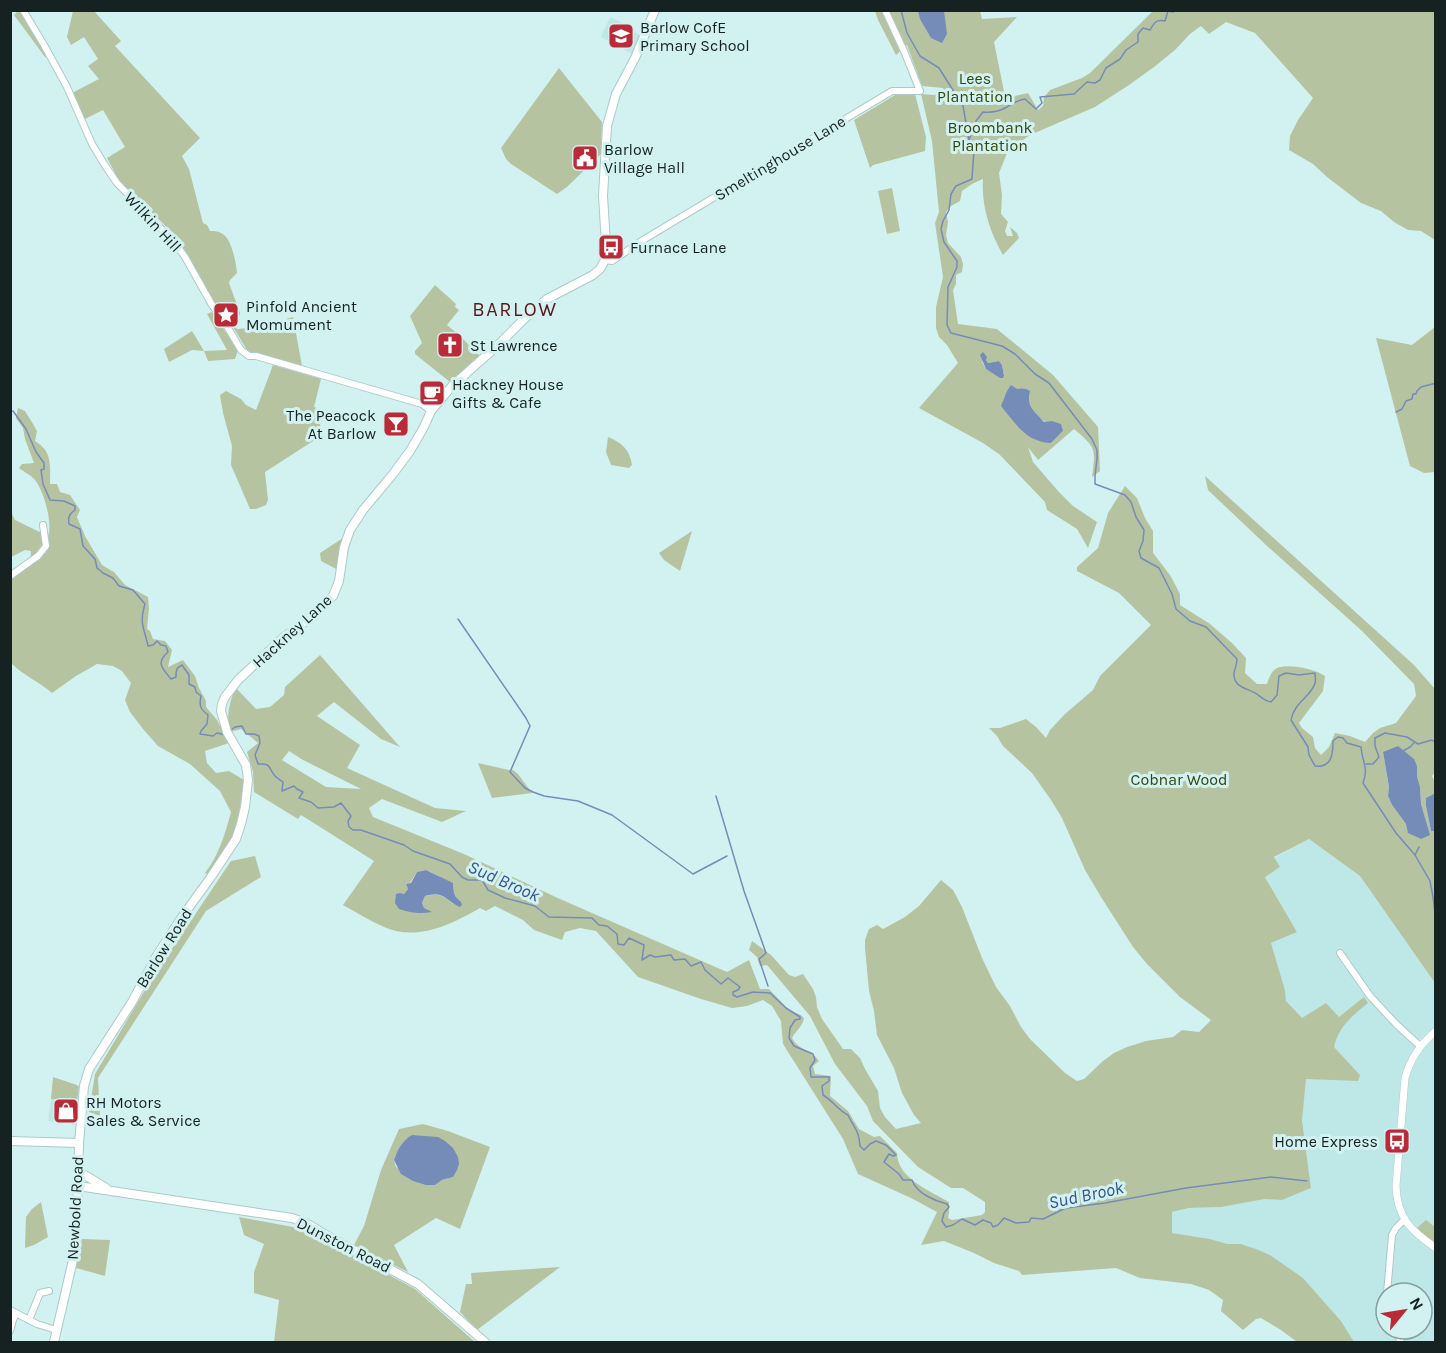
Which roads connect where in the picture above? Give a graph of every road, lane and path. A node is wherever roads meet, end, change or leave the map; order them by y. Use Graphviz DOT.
graph roads {
  1 [pos="23,10"];
  2 [pos="655,10"];
  3 [pos="885,10"];
  4 [pos="605,260"];
  5 [pos="443,397"];
  6 [pos="422,404"];
  7 [pos="431,411"];
  8 [pos="43,525"];
  9 [pos="10,576"];
  10 [pos="241,755"];
  11 [pos="1340,953"];
  12 [pos="1436,1031"];
  13 [pos="1420,1046"];
  14 [pos="10,1141"];
  15 [pos="79,1143"];
  16 [pos="78,1171"];
  17 [pos="78,1186"];
  18 [pos="109,1190"];
  19 [pos="1404,1220"];
  20 [pos="1436,1248"];
  21 [pos="1388,1281"];
  22 [pos="49,1291"];
  23 [pos="13,1312"];
  24 [pos="29,1320"];
  25 [pos="56,1330"];
  26 [pos="10,1331"];
  27 [pos="54,1342"];
  28 [pos="485,1342"];
  1 -- 6 [label="street, Wilkin Hill"];
  2 -- 4 [label="main road"];
  3 -- 4 [label="street, Smeltinghouse Lane"];
  4 -- 5 [label="main road, Hackney Lane"];
  5 -- 6 [label="street"];
  5 -- 7 [label="main road, Hackney Lane"];
  6 -- 7 [label="street, Wilkin Hill"];
  7 -- 10 [label="main road, Hackney Lane"];
  8 -- 9 [label="street"];
  10 -- 15 [label="main road, Barlow Road"];
  11 -- 13 [label="street"];
  12 -- 13 [label="street"];
  13 -- 19 [label="street"];
  14 -- 15 [label="main road"];
  15 -- 16 [label="main road, Newbold Road"];
  16 -- 17 [label="main road, Newbold Road"];
  16 -- 18 [label="main road, Dunston Road"];
  17 -- 18 [label="main road, Dunston Road"];
  17 -- 25 [label="main road, Newbold Road"];
  18 -- 28 [label="main road, Dunston Road"];
  19 -- 20 [label="street"];
  19 -- 21 [label="street"];
  22 -- 24 [label="street"];
  23 -- 24 [label="street"];
  23 -- 26 [label="street"];
  24 -- 25 [label="street"];
  25 -- 27 [label="main road, Newbold Road"];
}
